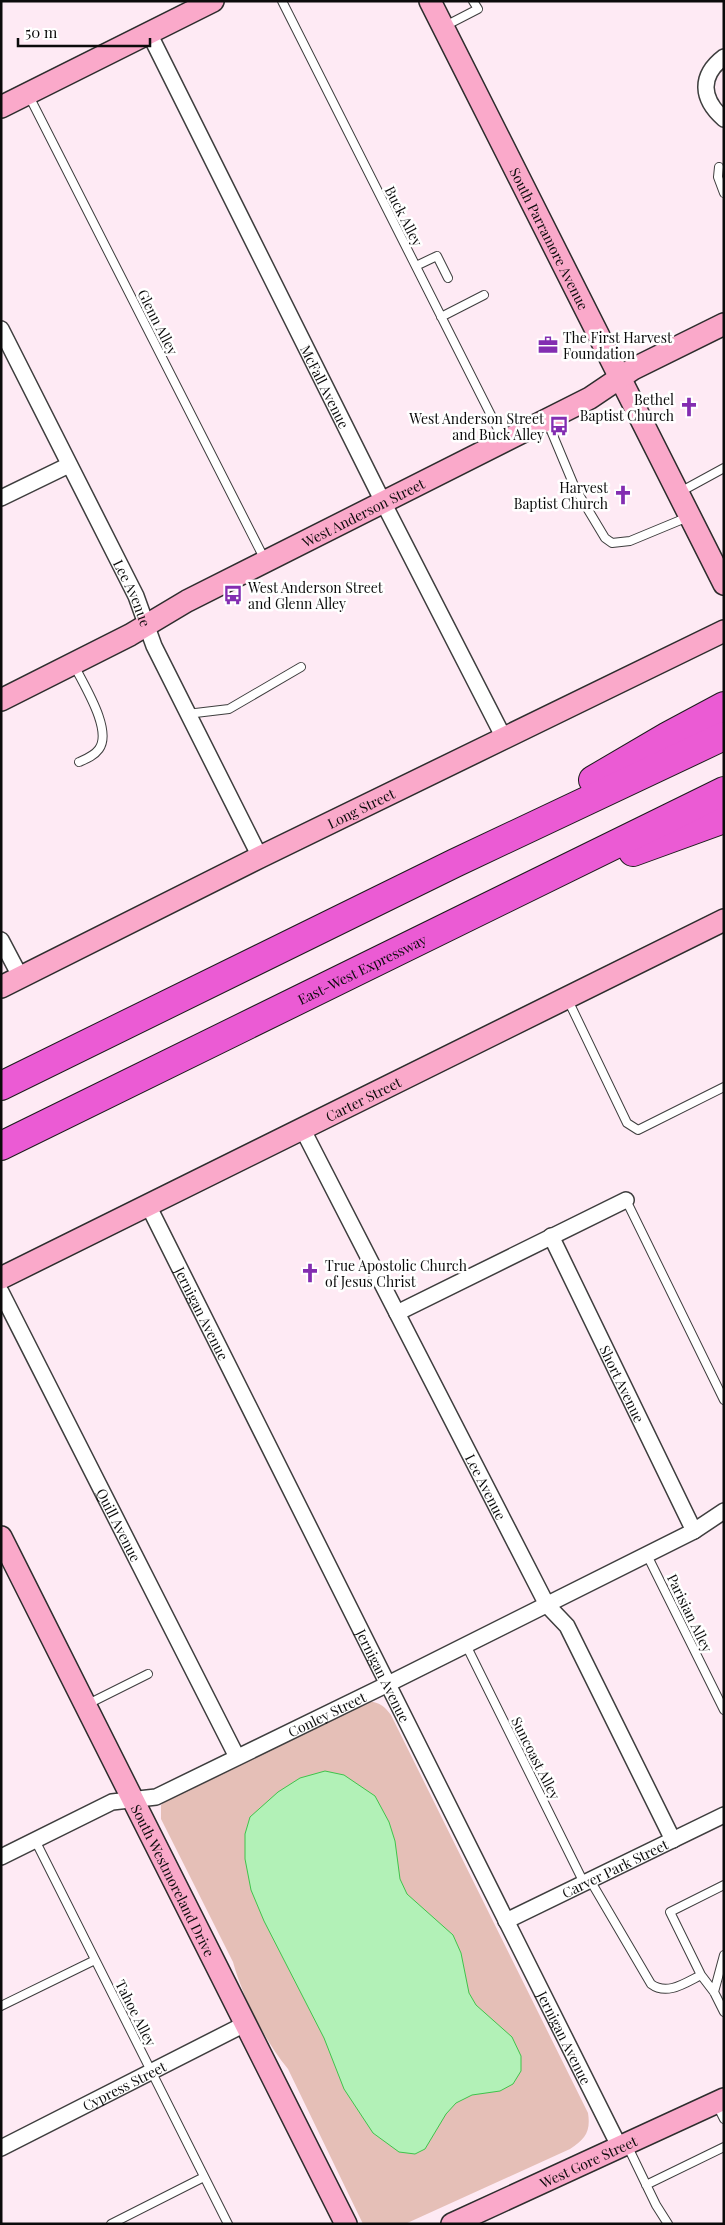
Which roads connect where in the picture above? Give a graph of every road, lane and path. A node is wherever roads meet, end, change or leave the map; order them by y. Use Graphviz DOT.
graph roads {
  1 [pos="213,1"];
  2 [pos="282,1"];
  3 [pos="430,1"];
  4 [pos="474,1"];
  5 [pos="443,27"];
  6 [pos="149,33"];
  7 [pos="724,57"];
  8 [pos="28,94"];
  9 [pos="1,107"];
  10 [pos="724,119"];
  11 [pos="719,166"];
  12 [pos="724,193"];
  13 [pos="416,266"];
  14 [pos="448,278"];
  15 [pos="484,295"];
  16 [pos="442,317"];
  17 [pos="724,324"];
  18 [pos="1,329"];
  19 [pos="621,378"];
  20 [pos="547,420"];
  21 [pos="504,442"];
  22 [pos="69,464"];
  23 [pos="724,468"];
  24 [pos="678,493"];
  25 [pos="1,498"];
  26 [pos="383,502"];
  27 [pos="690,516"];
  28 [pos="266,562"];
  29 [pos="724,584"];
  30 [pos="146,625"];
  31 [pos="724,631"];
  32 [pos="73,664"];
  33 [pos="301,667"];
  34 [pos="1,700"];
  35 [pos="724,706"];
  36 [pos="187,714"];
  37 [pos="724,736"];
  38 [pos="504,738"];
  39 [pos="79,762"];
  40 [pos="724,791"];
  41 [pos="724,819"];
  42 [pos="260,857"];
  43 [pos="454,862"];
  44 [pos="532,884"];
  45 [pos="724,920"];
  46 [pos="1,940"];
  47 [pos="21,978"];
  48 [pos="1,987"];
  49 [pos="567,998"];
  50 [pos="1,1086"];
  51 [pos="724,1088"];
  52 [pos="303,1130"];
  53 [pos="1,1146"];
  54 [pos="626,1200"];
  55 [pos="148,1205"];
  56 [pos="551,1236"];
  57 [pos="1,1278"];
  58 [pos="1,1292"];
  59 [pos="397,1313"];
  60 [pos="724,1400"];
  61 [pos="724,1511"];
  62 [pos="694,1532"];
  63 [pos="1,1537"];
  64 [pos="647,1555"];
  65 [pos="546,1605"];
  66 [pos="466,1645"];
  67 [pos="148,1674"];
  68 [pos="388,1684"];
  69 [pos="86,1705"];
  70 [pos="724,1710"];
  71 [pos="238,1757"];
  72 [pos="134,1800"];
  73 [pos="724,1815"];
  74 [pos="35,1840"];
  75 [pos="673,1840"];
  76 [pos="1,1857"];
  77 [pos="587,1881"];
  78 [pos="724,1885"];
  79 [pos="506,1921"];
  80 [pos="724,1955"];
  81 [pos="95,1960"];
  82 [pos="701,1975"];
  83 [pos="714,1992"];
  84 [pos="1,2006"];
  85 [pos="724,2012"];
  86 [pos="247,2023"];
  87 [pos="151,2072"];
  88 [pos="721,2107"];
  89 [pos="623,2145"];
  90 [pos="724,2147"];
  91 [pos="1,2148"];
  92 [pos="204,2177"];
  93 [pos="646,2185"];
  94 [pos="111,2224"];
  95 [pos="228,2224"];
  96 [pos="346,2224"];
  97 [pos="452,2224"];
  98 [pos="668,2224"];
  1 -- 6 [label="street"];
  2 -- 13 [label="lane, Buck Alley"];
  3 -- 5 [label="street, South Parramore Avenue"];
  4 -- 5 [label="lane"];
  5 -- 19 [label="street, South Parramore Avenue"];
  6 -- 8 [label="street"];
  6 -- 26 [label="street, McFall Avenue"];
  7 -- 10 [label="street"];
  8 -- 9 [label="street"];
  8 -- 28 [label="lane, Glenn Alley"];
  11 -- 12 [label="lane"];
  13 -- 14 [label="lane"];
  13 -- 16 [label="lane, Buck Alley"];
  15 -- 16 [label="lane"];
  16 -- 21 [label="lane, Buck Alley"];
  17 -- 19 [label="street, West Anderson Street"];
  18 -- 22 [label="street, Lee Avenue"];
  19 -- 20 [label="street, West Anderson Street"];
  19 -- 24 [label="street, South Parramore Avenue"];
  20 -- 21 [label="street, West Anderson Street"];
  20 -- 27 [label="lane"];
  21 -- 26 [label="street, West Anderson Street"];
  22 -- 25 [label="street"];
  22 -- 30 [label="street, Lee Avenue"];
  23 -- 24 [label="lane"];
  24 -- 27 [label="street, South Parramore Avenue"];
  26 -- 28 [label="street, West Anderson Street"];
  26 -- 38 [label="street, McFall Avenue"];
  27 -- 29 [label="street, South Parramore Avenue"];
  28 -- 30 [label="street, West Anderson Street"];
  30 -- 32 [label="street, West Anderson Street"];
  30 -- 36 [label="street, Lee Avenue"];
  31 -- 38 [label="street, Long Street"];
  32 -- 34 [label="street, West Anderson Street"];
  32 -- 39 [label="lane"];
  33 -- 36 [label="lane"];
  35 -- 43 [label="highway"];
  36 -- 42 [label="street, Lee Avenue"];
  37 -- 43 [label="highway"];
  38 -- 42 [label="street, Long Street"];
  40 -- 44 [label="highway, East-West Expressway"];
  41 -- 44 [label="highway"];
  42 -- 47 [label="street, Long Street"];
  43 -- 50 [label="highway"];
  44 -- 53 [label="highway, East-West Expressway"];
  45 -- 49 [label="street, Carter Street"];
  46 -- 47 [label="street"];
  47 -- 48 [label="street, Long Street"];
  49 -- 51 [label="lane"];
  49 -- 52 [label="street, Carter Street"];
  52 -- 55 [label="street, Carter Street"];
  52 -- 59 [label="street, Lee Avenue"];
  54 -- 56 [label="street"];
  54 -- 60 [label="lane"];
  55 -- 57 [label="street, Carter Street"];
  55 -- 68 [label="street, Jernigan Avenue"];
  56 -- 59 [label="street"];
  56 -- 62 [label="street, Short Avenue"];
  58 -- 71 [label="street, Quill Avenue"];
  59 -- 65 [label="street, Lee Avenue"];
  61 -- 62 [label="street, Conley Street"];
  62 -- 64 [label="street, Conley Street"];
  63 -- 69 [label="street, South Westmoreland Drive"];
  64 -- 65 [label="street, Conley Street"];
  64 -- 70 [label="lane, Parisian Alley"];
  65 -- 66 [label="street, Conley Street"];
  65 -- 75 [label="street, Lee Avenue"];
  66 -- 68 [label="street, Conley Street"];
  66 -- 77 [label="lane, Suncoast Alley"];
  67 -- 69 [label="lane"];
  68 -- 71 [label="street, Conley Street"];
  68 -- 79 [label="street, Jernigan Avenue"];
  69 -- 72 [label="street, South Westmoreland Drive"];
  71 -- 72 [label="street, Conley Street"];
  72 -- 74 [label="street, Conley Street"];
  72 -- 86 [label="street, South Westmoreland Drive"];
  73 -- 75 [label="street, Carver Park Street"];
  74 -- 76 [label="street, Conley Street"];
  74 -- 81 [label="lane, Tahoe Alley"];
  75 -- 77 [label="street, Carver Park Street"];
  77 -- 79 [label="street, Carver Park Street"];
  77 -- 82 [label="lane, Suncoast Alley"];
  78 -- 82 [label="lane"];
  79 -- 89 [label="street, Jernigan Avenue"];
  80 -- 83 [label="lane"];
  81 -- 84 [label="lane"];
  81 -- 87 [label="lane, Tahoe Alley"];
  82 -- 83 [label="lane"];
  83 -- 85 [label="lane"];
  86 -- 87 [label="street, Cypress Street"];
  86 -- 96 [label="street, South Westmoreland Drive"];
  87 -- 91 [label="street, Cypress Street"];
  87 -- 92 [label="lane, Tahoe Alley"];
  88 -- 89 [label="street, West Gore Street"];
  89 -- 93 [label="lane"];
  89 -- 97 [label="street, West Gore Street"];
  90 -- 93 [label="lane"];
  92 -- 94 [label="lane"];
  92 -- 95 [label="lane, Tahoe Alley"];
  93 -- 98 [label="lane"];
}
